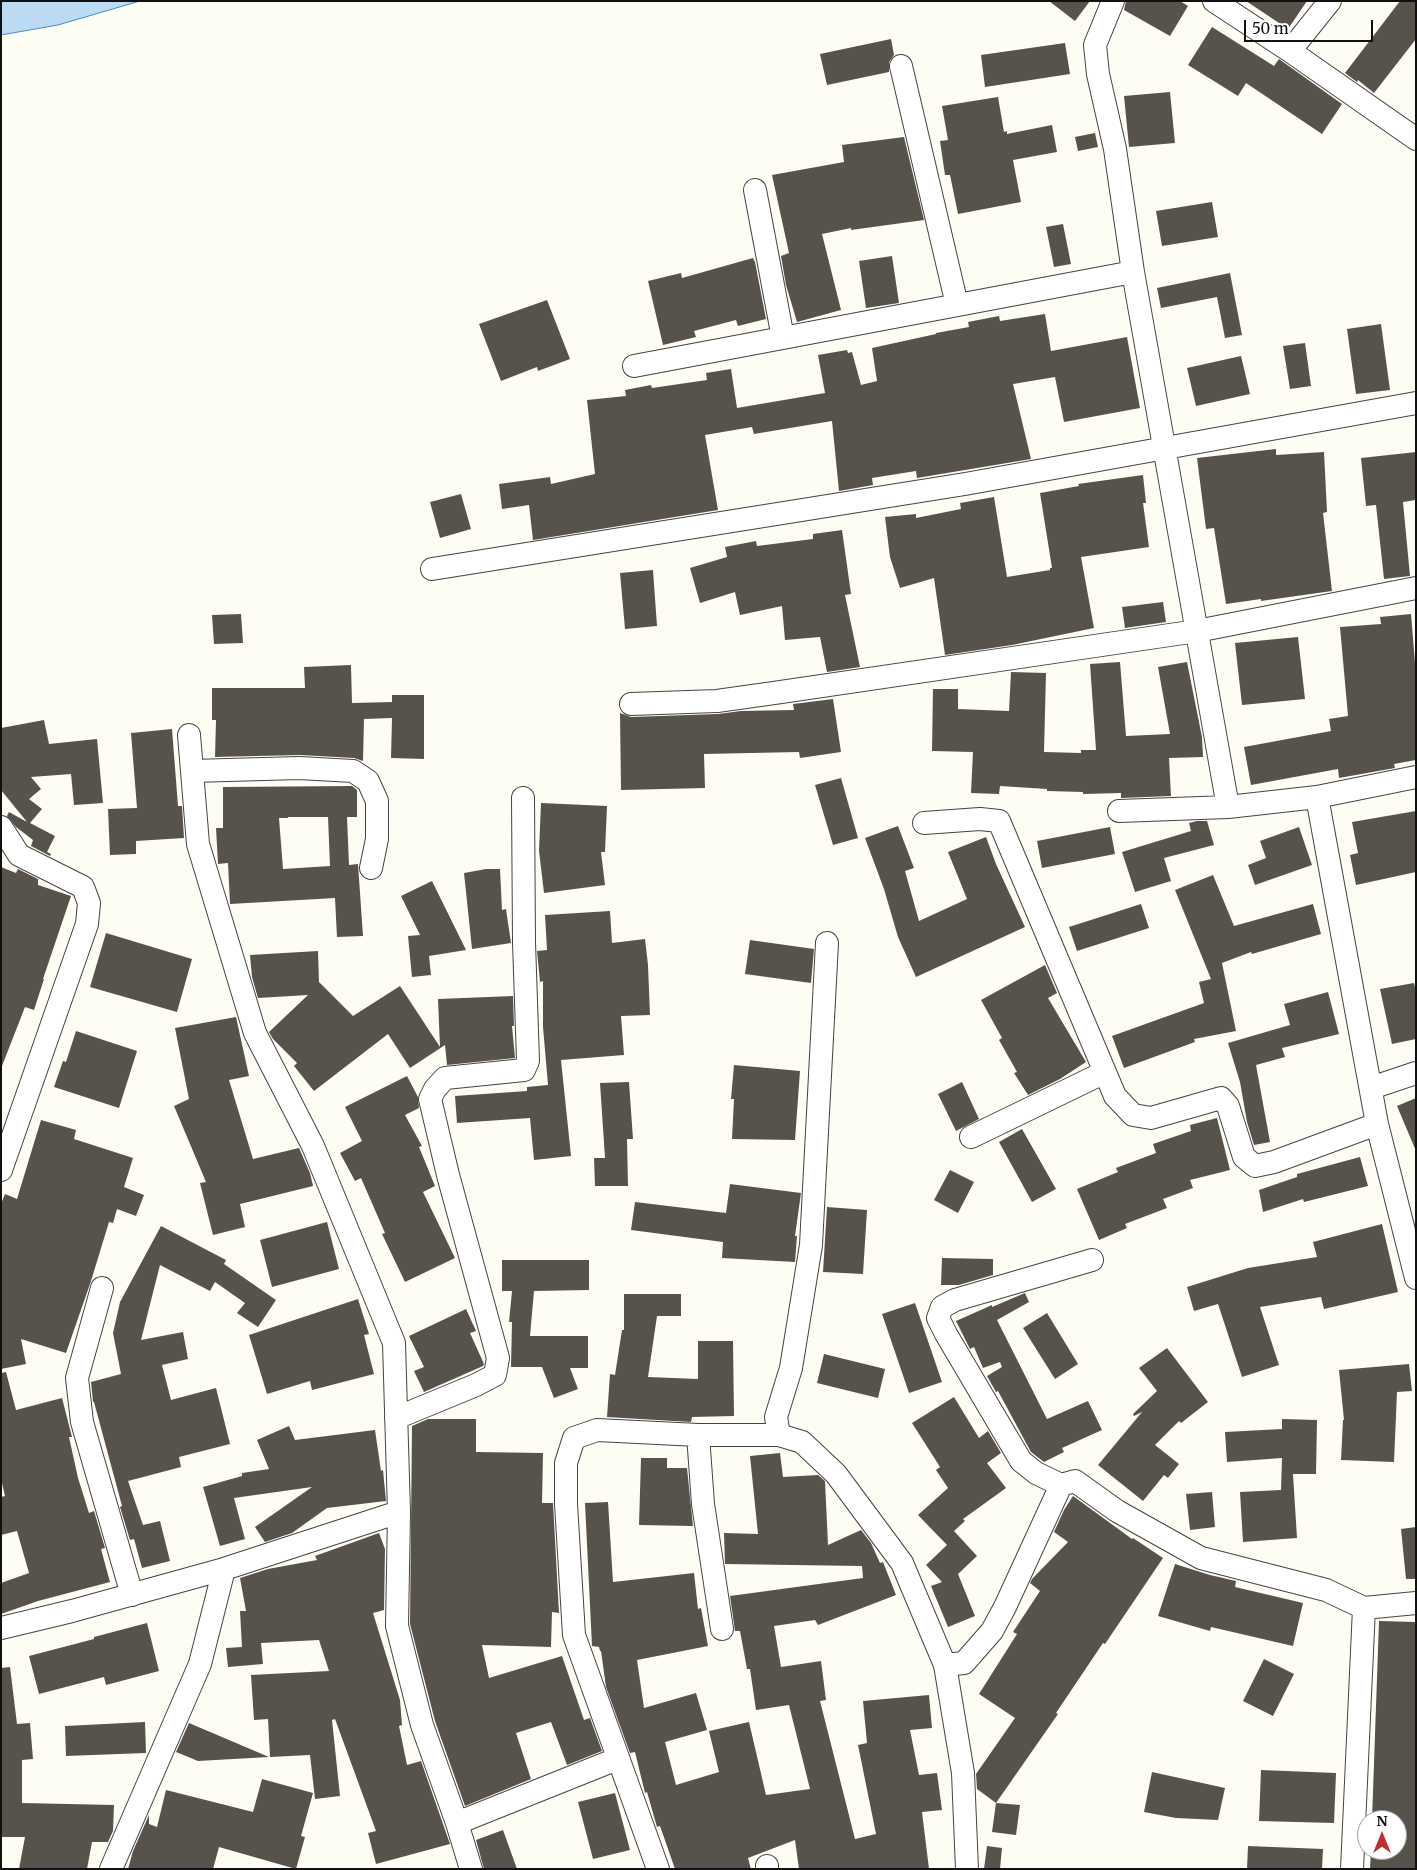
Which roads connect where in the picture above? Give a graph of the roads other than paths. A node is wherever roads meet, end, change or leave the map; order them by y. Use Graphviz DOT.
graph roads {
  1 [pos="1112,1"];
  2 [pos="1214,1"];
  3 [pos="1330,1"];
  4 [pos="1290,51"];
  5 [pos="901,66"];
  6 [pos="1416,139"];
  7 [pos="755,190"];
  8 [pos="1132,272"];
  9 [pos="957,305"];
  10 [pos="783,338"];
  11 [pos="634,366"];
  12 [pos="1416,403"];
  13 [pos="1165,447"];
  14 [pos="432,569"];
  15 [pos="1416,588"];
  16 [pos="1197,631"];
  17 [pos="631,704"];
  18 [pos="189,735"];
  19 [pos="192,771"];
  20 [pos="1416,777"];
  21 [pos="1317,796"];
  22 [pos="523,798"];
  23 [pos="1228,807"];
  24 [pos="1119,811"];
  25 [pos="924,823"];
  26 [pos="1,826"];
  27 [pos="371,868"];
  28 [pos="827,943"];
  29 [pos="1105,1072"];
  30 [pos="1416,1073"];
  31 [pos="1371,1088"];
  32 [pos="1377,1124"];
  33 [pos="971,1137"];
  34 [pos="1,1169"];
  35 [pos="1092,1260"];
  36 [pos="1414,1265"];
  37 [pos="102,1288"];
  38 [pos="396,1418"];
  39 [pos="698,1435"];
  40 [pos="779,1435"];
  41 [pos="1061,1485"];
  42 [pos="399,1512"];
  43 [pos="224,1569"];
  44 [pos="132,1595"];
  45 [pos="1416,1603"];
  46 [pos="1364,1608"];
  47 [pos="1,1628"];
  48 [pos="722,1630"];
  49 [pos="945,1665"];
  50 [pos="617,1759"];
  51 [pos="457,1823"];
  52 [pos="111,1869"];
  53 [pos="471,1869"];
  54 [pos="658,1869"];
  55 [pos="967,1869"];
  56 [pos="1352,1869"];
  1 -- 8 [label="street"];
  2 -- 4 [label="street"];
  3 -- 4 [label="street"];
  4 -- 6 [label="street"];
  5 -- 9 [label="street"];
  7 -- 10 [label="street"];
  8 -- 9 [label="street"];
  8 -- 13 [label="street"];
  9 -- 10 [label="street"];
  10 -- 11 [label="street"];
  12 -- 13 [label="street"];
  13 -- 14 [label="street"];
  13 -- 16 [label="street"];
  15 -- 16 [label="street"];
  16 -- 17 [label="street"];
  16 -- 23 [label="street"];
  18 -- 19 [label="street"];
  19 -- 27 [label="street"];
  19 -- 38 [label="street"];
  20 -- 21 [label="street"];
  21 -- 23 [label="street"];
  21 -- 31 [label="street"];
  22 -- 38 [label="street"];
  23 -- 24 [label="street"];
  25 -- 29 [label="street"];
  26 -- 34 [label="street"];
  28 -- 40 [label="street"];
  29 -- 32 [label="street"];
  29 -- 33 [label="street"];
  30 -- 31 [label="street"];
  31 -- 32 [label="street"];
  32 -- 36 [label="street"];
  35 -- 41 [label="street"];
  37 -- 44 [label="street"];
  38 -- 42 [label="street"];
  39 -- 40 [label="street"];
  39 -- 48 [label="street"];
  39 -- 50 [label="street"];
  40 -- 49 [label="street"];
  41 -- 46 [label="street"];
  41 -- 49 [label="street"];
  42 -- 43 [label="street"];
  42 -- 51 [label="street"];
  43 -- 44 [label="street"];
  43 -- 52 [label="street"];
  44 -- 47 [label="street"];
  45 -- 46 [label="street"];
  46 -- 56 [label="street"];
  49 -- 55 [label="street"];
  50 -- 51 [label="street"];
  50 -- 54 [label="street"];
  51 -- 53 [label="street"];
}
